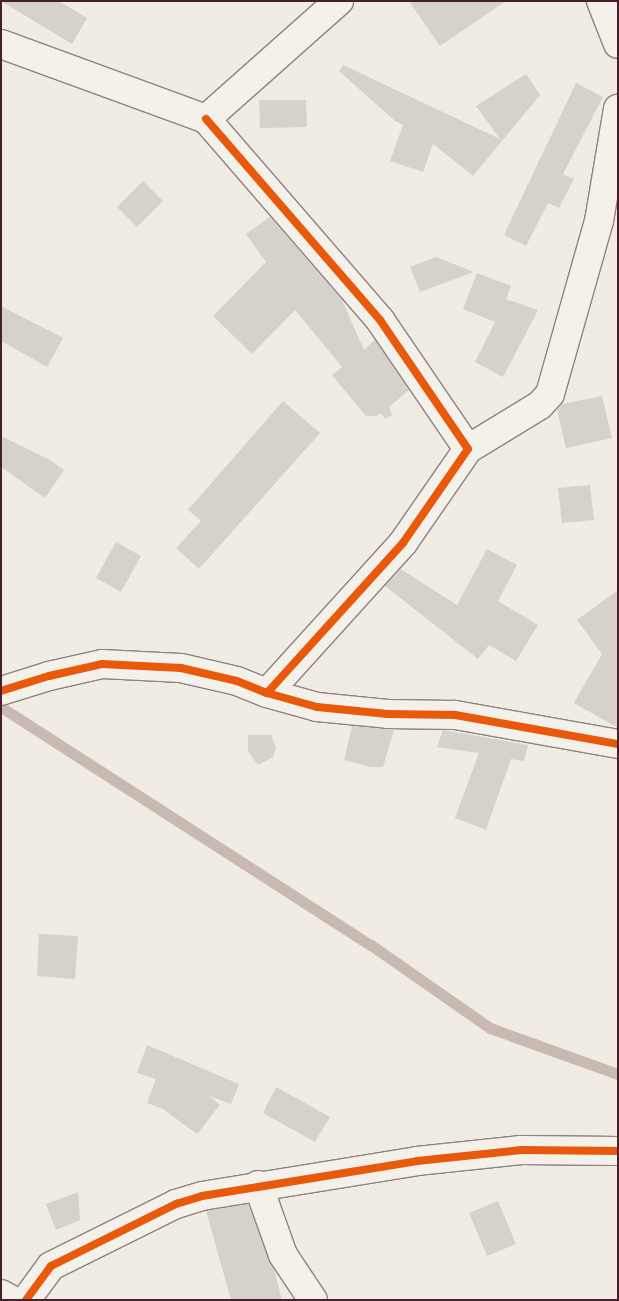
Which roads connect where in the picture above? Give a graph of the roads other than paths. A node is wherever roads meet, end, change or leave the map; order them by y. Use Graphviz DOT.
graph roads {
  1 [pos="340,1"];
  2 [pos="601,1"];
  3 [pos="1,44"];
  4 [pos="618,44"];
  5 [pos="618,109"];
  6 [pos="206,119"];
  7 [pos="468,450"];
  8 [pos="1,691"];
  9 [pos="267,693"];
  10 [pos="618,744"];
  11 [pos="618,1151"];
  12 [pos="258,1185"];
  13 [pos="1,1294"];
  14 [pos="12,1300"];
  15 [pos="26,1300"];
  16 [pos="313,1300"];
  1 -- 6 [label="street"];
  2 -- 4 [label="street"];
  3 -- 6 [label="street"];
  5 -- 7 [label="street"];
  6 -- 7 [label="street"];
  7 -- 9 [label="street"];
  8 -- 9 [label="street"];
  9 -- 10 [label="street"];
  11 -- 12 [label="street"];
  12 -- 15 [label="street"];
  12 -- 16 [label="street"];
  13 -- 14 [label="street"];
}
